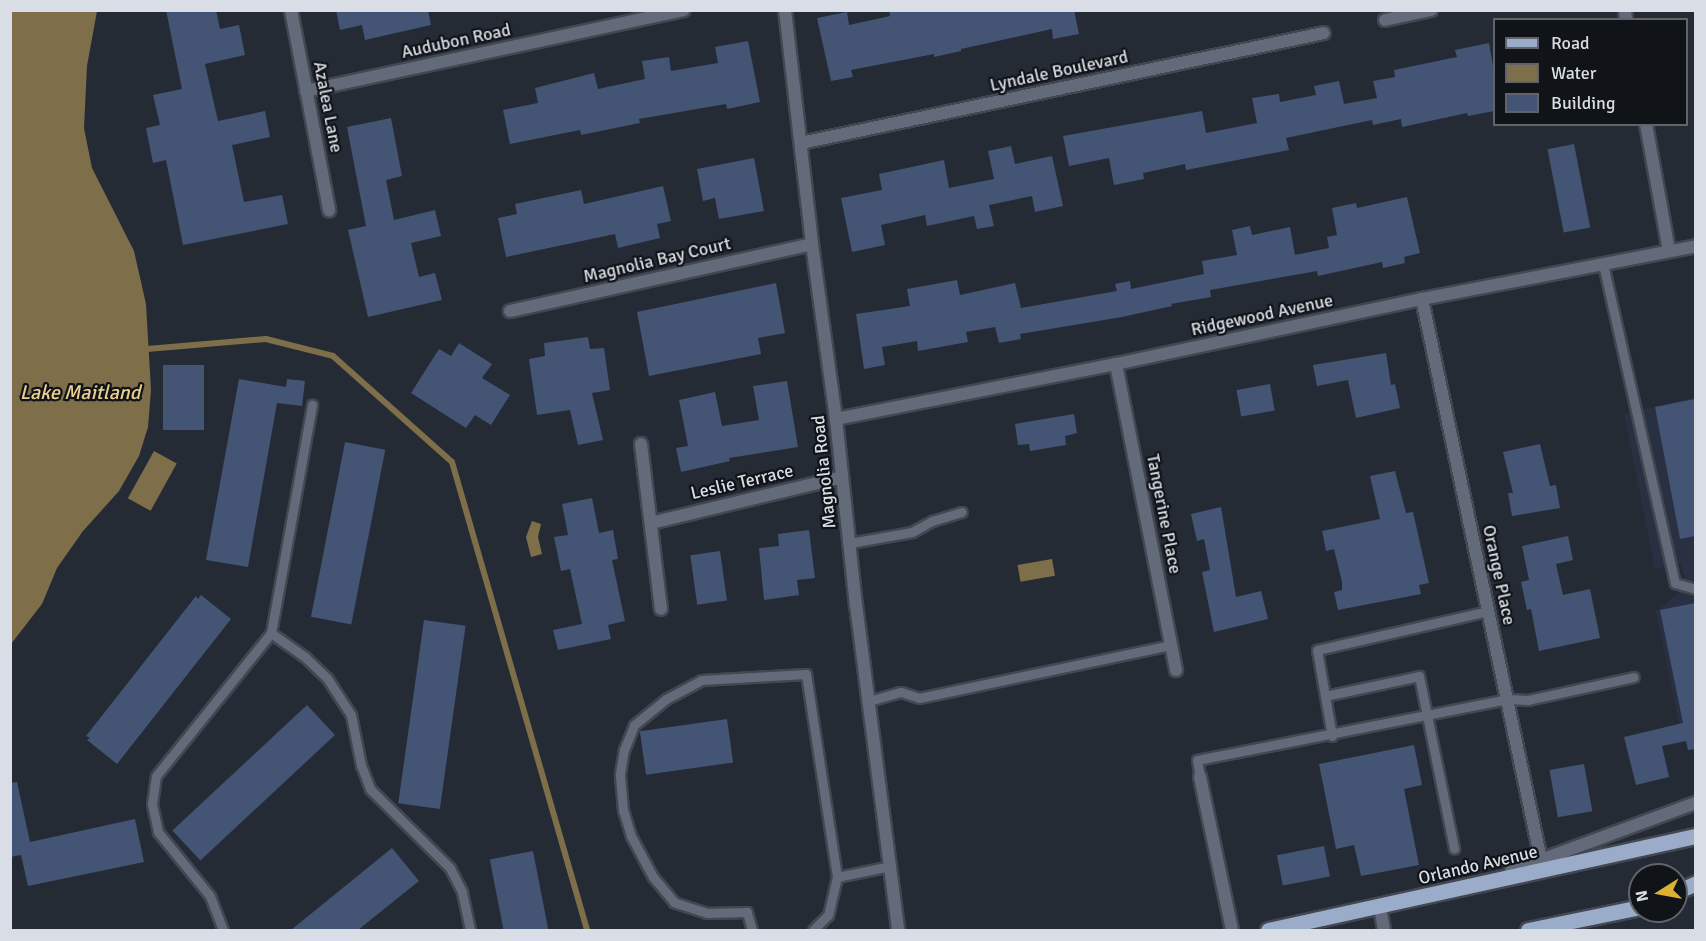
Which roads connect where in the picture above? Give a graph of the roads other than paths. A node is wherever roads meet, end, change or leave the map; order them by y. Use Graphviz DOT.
graph roads {
  1 [pos="291,10"];
  2 [pos="683,10"];
  3 [pos="785,10"];
  4 [pos="1431,10"];
  5 [pos="1385,20"];
  6 [pos="1324,33"];
  7 [pos="306,91"];
  8 [pos="1646,126"];
  9 [pos="801,143"];
  10 [pos="329,210"];
  11 [pos="812,244"];
  12 [pos="1695,246"];
  13 [pos="1669,251"];
  14 [pos="1603,264"];
  15 [pos="1422,299"];
  16 [pos="510,311"];
  17 [pos="1116,364"];
  18 [pos="312,405"];
  19 [pos="836,419"];
  20 [pos="641,444"];
  21 [pos="842,477"];
  22 [pos="962,512"];
  23 [pos="651,523"];
  24 [pos="850,543"];
  25 [pos="1695,588"];
  26 [pos="661,609"];
  27 [pos="1488,611"];
  28 [pos="271,633"];
  29 [pos="1172,645"];
  30 [pos="1176,670"];
  31 [pos="1634,677"];
  32 [pos="1325,696"];
  33 [pos="1507,699"];
  34 [pos="869,701"];
  35 [pos="1427,716"];
  36 [pos="1332,736"];
  37 [pos="1200,777"];
  38 [pos="1695,803"];
  39 [pos="1695,836"];
  40 [pos="1454,848"];
  41 [pos="1541,860"];
  42 [pos="890,866"];
  43 [pos="837,877"];
  44 [pos="1470,887"];
  45 [pos="1380,907"];
  46 [pos="1628,911"];
  47 [pos="1583,925"];
  48 [pos="223,930"];
  49 [pos="470,930"];
  50 [pos="752,930"];
  51 [pos="813,930"];
  52 [pos="898,930"];
  53 [pos="1232,930"];
  54 [pos="1268,930"];
  55 [pos="1384,930"];
  56 [pos="1528,930"];
  1 -- 7 [label="street, Azalea Lane"];
  2 -- 7 [label="street, Audubon Road"];
  3 -- 9 [label="street, Magnolia Road"];
  4 -- 5 [label="street"];
  6 -- 9 [label="street, Lyndale Boulevard"];
  7 -- 10 [label="street, Azalea Lane"];
  8 -- 13 [label="street"];
  9 -- 11 [label="street, Magnolia Road"];
  11 -- 16 [label="street, Magnolia Bay Court"];
  11 -- 19 [label="street, Magnolia Road"];
  12 -- 13 [label="street, Ridgewood Avenue"];
  13 -- 14 [label="street, Ridgewood Avenue"];
  14 -- 15 [label="street, Ridgewood Avenue"];
  14 -- 25 [label="lane"];
  15 -- 17 [label="street, Ridgewood Avenue"];
  15 -- 27 [label="street, Orange Place"];
  17 -- 19 [label="street, Ridgewood Avenue"];
  17 -- 29 [label="street, Tangerine Place"];
  18 -- 28 [label="lane"];
  19 -- 21 [label="street, Magnolia Road"];
  20 -- 23 [label="street"];
  21 -- 23 [label="street, Leslie Terrace"];
  21 -- 24 [label="street, Magnolia Road"];
  22 -- 24 [label="lane"];
  23 -- 26 [label="street"];
  24 -- 34 [label="street, Magnolia Road"];
  27 -- 32 [label="lane"];
  27 -- 33 [label="street, Orange Place"];
  28 -- 48 [label="lane"];
  28 -- 49 [label="lane"];
  29 -- 30 [label="street, Tangerine Place"];
  29 -- 34 [label="lane"];
  31 -- 33 [label="lane"];
  32 -- 35 [label="lane"];
  32 -- 36 [label="lane"];
  33 -- 35 [label="lane"];
  33 -- 41 [label="street, Orange Place"];
  34 -- 42 [label="street, Magnolia Road"];
  35 -- 36 [label="lane"];
  35 -- 40 [label="lane"];
  36 -- 37 [label="lane"];
  37 -- 53 [label="street"];
  38 -- 41 [label="street"];
  39 -- 44 [label="main road, Orlando Avenue"];
  41 -- 44 [label="street"];
  42 -- 43 [label="lane"];
  42 -- 52 [label="street, Magnolia Road"];
  43 -- 50 [label="lane"];
  43 -- 51 [label="lane"];
  44 -- 45 [label="main road, Orlando Avenue"];
  45 -- 54 [label="main road, Orlando Avenue"];
  45 -- 55 [label="street"];
  46 -- 47 [label="main road"];
  47 -- 56 [label="main road"];
}
